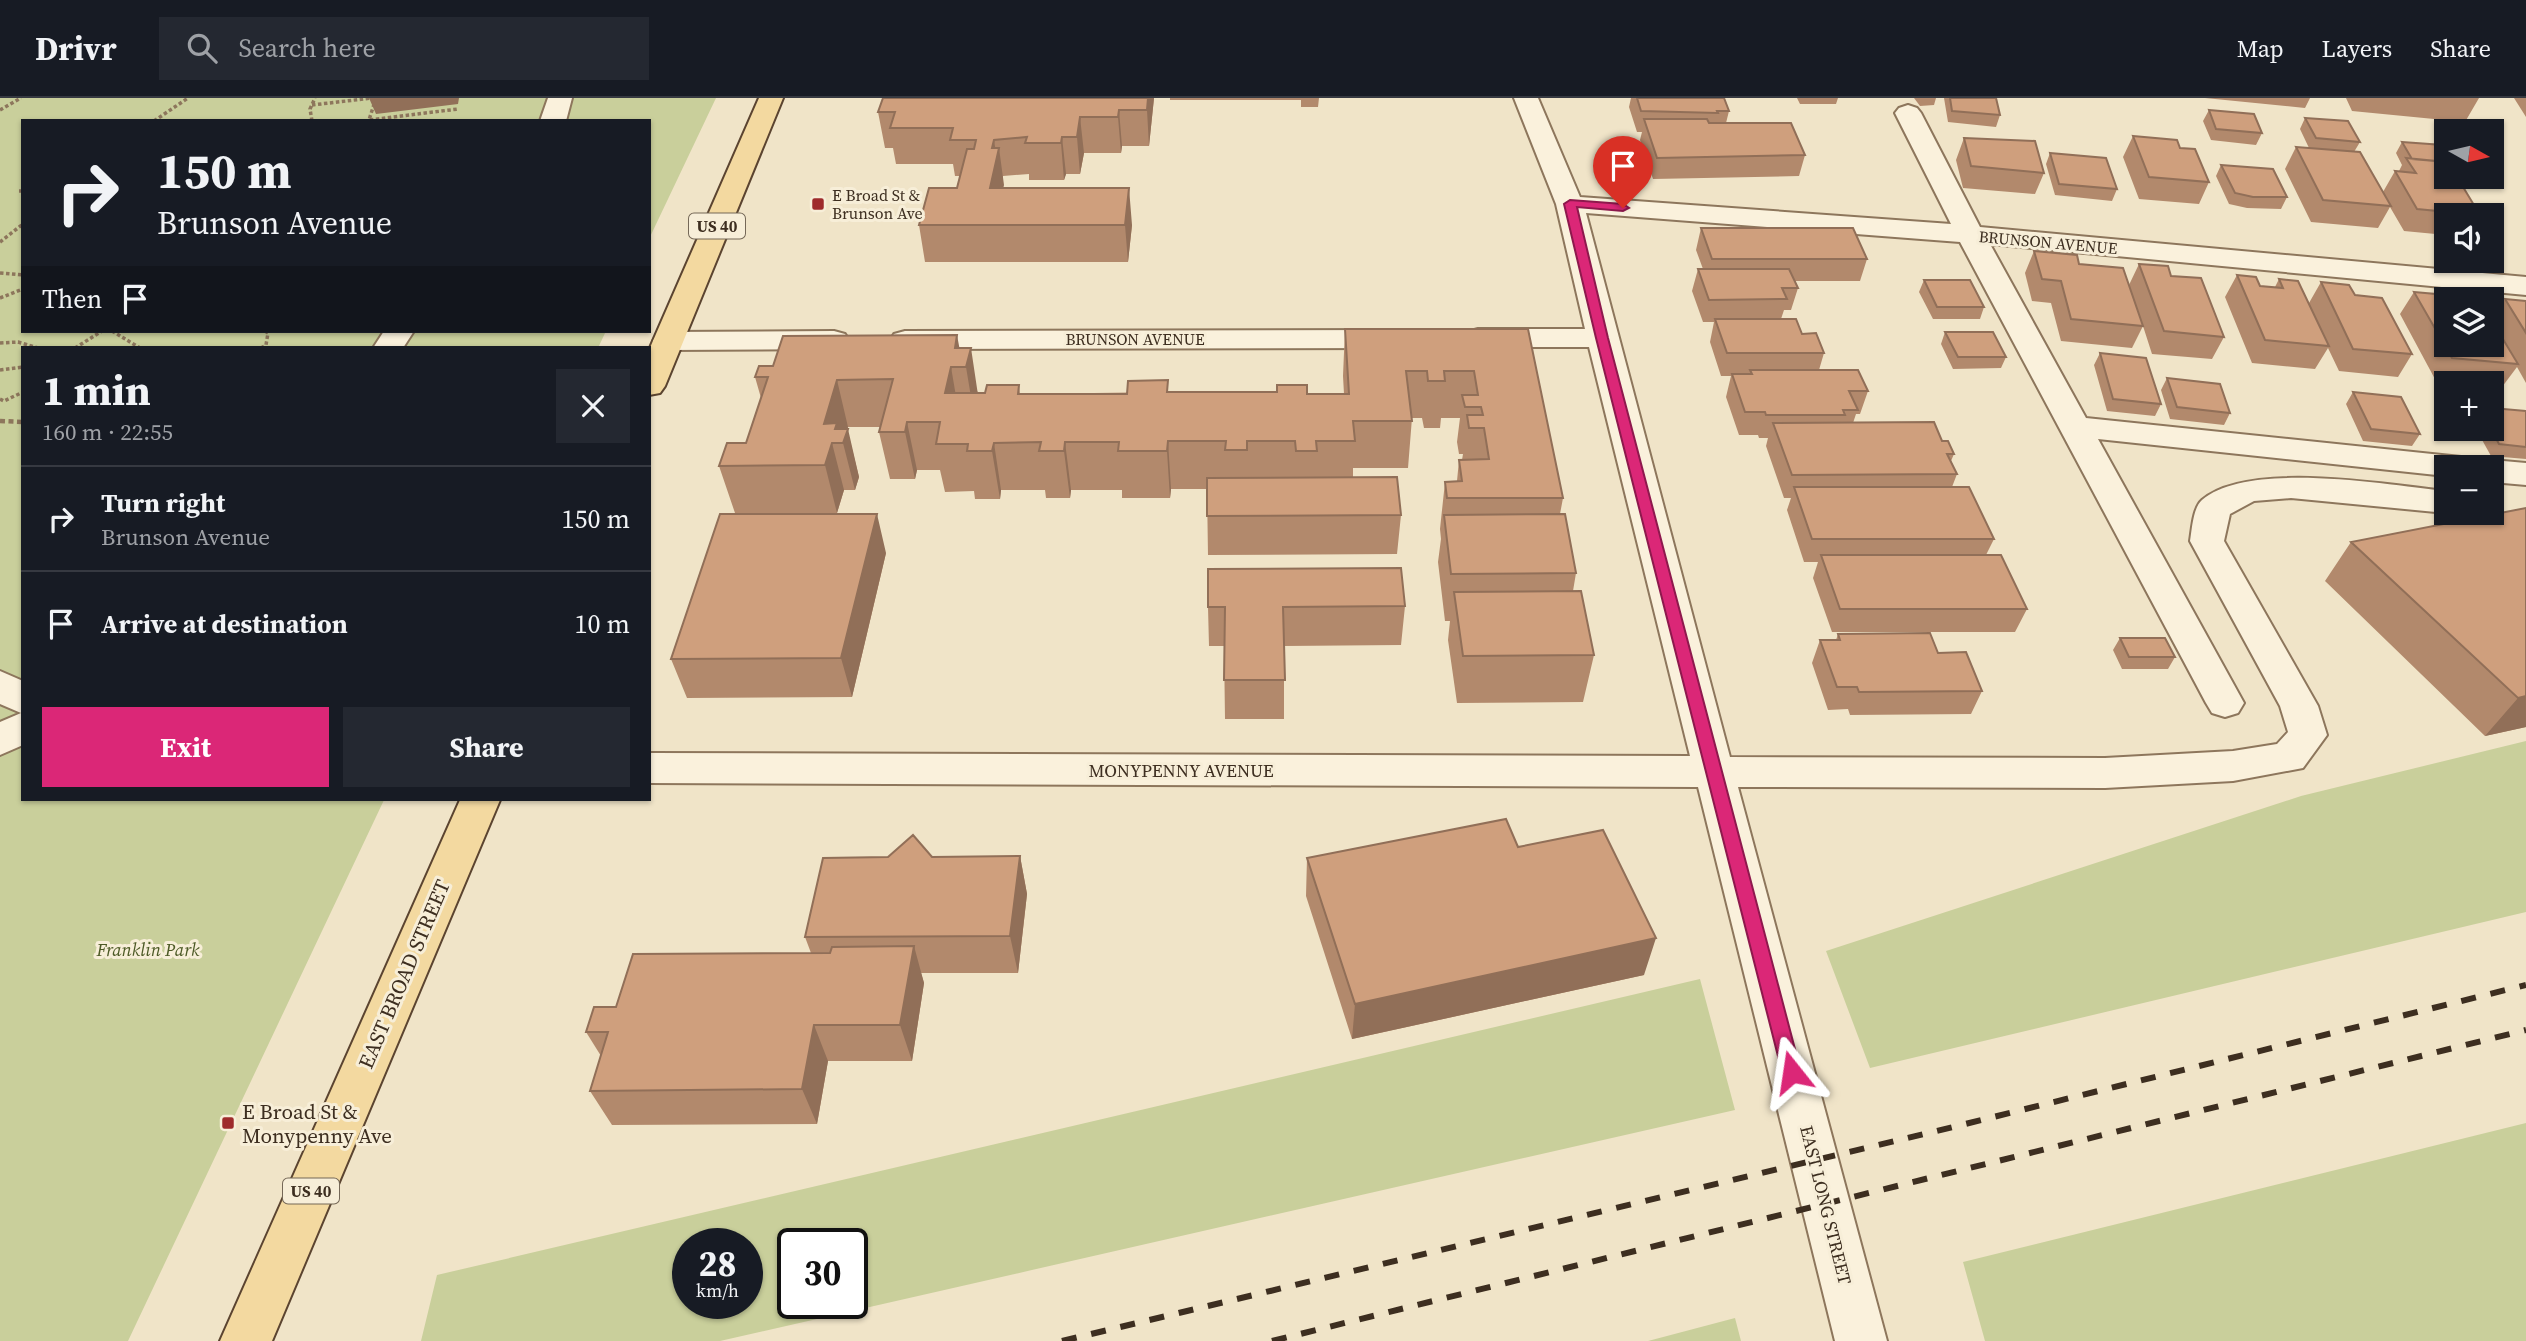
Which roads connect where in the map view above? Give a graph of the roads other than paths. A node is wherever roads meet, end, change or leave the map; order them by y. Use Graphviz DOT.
graph roads {
  1 [pos="560,98"];
  2 [pos="771,98"];
  3 [pos="1526,98"];
  4 [pos="1908,113"];
  5 [pos="554,119"];
  6 [pos="1570,204"];
  7 [pos="1969,234"];
  8 [pos="2526,286"];
  9 [pos="1602,338"];
  10 [pos="668,341"];
  11 [pos="651,381"];
  12 [pos="2074,427"];
  13 [pos="2397,461"];
  14 [pos="2434,464"];
  15 [pos="2504,472"];
  16 [pos="2526,474"];
  17 [pos="2432,501"];
  18 [pos="0,685"];
  19 [pos="21,700"];
  20 [pos="2225,703"];
  21 [pos="21,728"];
  22 [pos="0,740"];
  23 [pos="651,768"];
  24 [pos="1714,772"];
  25 [pos="480,801"];
  26 [pos="246,1341"];
  27 [pos="1861,1341"];
  1 -- 5 [label="street"];
  2 -- 10 [label="main road, US 40"];
  3 -- 6 [label="street, EAST LONG STREET"];
  4 -- 7 [label="street"];
  6 -- 7 [label="street, BRUNSON AVENUE"];
  6 -- 9 [label="street, EAST LONG STREET"];
  7 -- 8 [label="street, BRUNSON AVENUE"];
  7 -- 12 [label="street"];
  9 -- 10 [label="street, BRUNSON AVENUE"];
  9 -- 24 [label="street, EAST LONG STREET"];
  10 -- 11 [label="main road, US 40"];
  12 -- 13 [label="street"];
  12 -- 20 [label="street"];
  13 -- 14 [label="street"];
  13 -- 17 [label="street"];
  15 -- 16 [label="street"];
  17 -- 24 [label="street, MONYPENNY AVENUE"];
  18 -- 19 [label="street"];
  21 -- 22 [label="street"];
  23 -- 24 [label="street, MONYPENNY AVENUE"];
  24 -- 27 [label="street, EAST LONG STREET"];
  25 -- 26 [label="main road, EAST BROAD STREET / US 40"];
}
